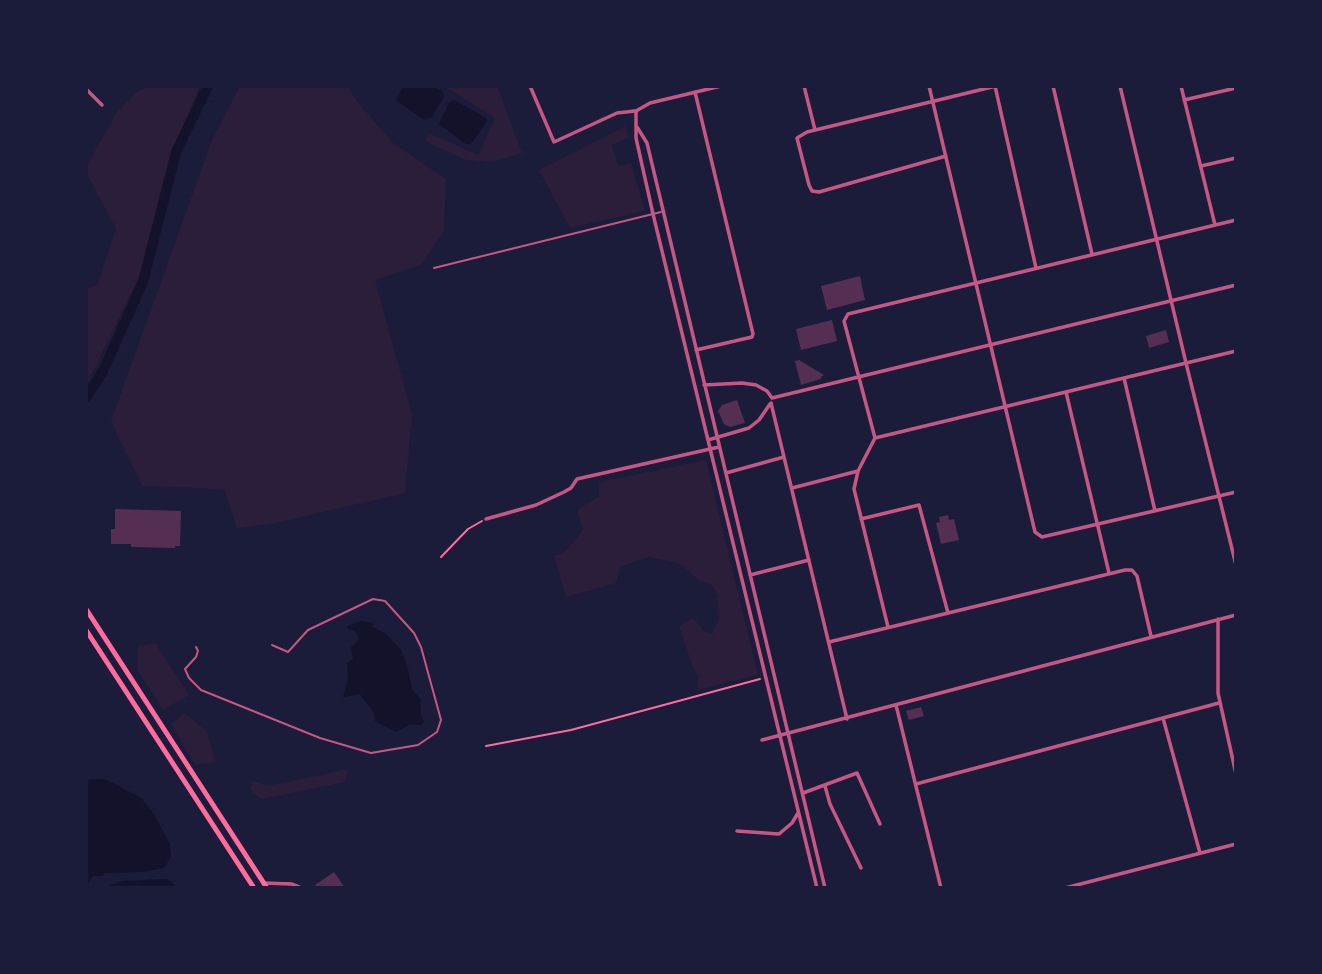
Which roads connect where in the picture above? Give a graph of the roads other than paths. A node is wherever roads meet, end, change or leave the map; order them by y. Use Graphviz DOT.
graph roads {
  1 [pos="530,86"];
  2 [pos="721,86"];
  3 [pos="804,86"];
  4 [pos="929,86"];
  5 [pos="995,86"];
  6 [pos="1053,86"];
  7 [pos="1120,86"];
  8 [pos="1181,86"];
  9 [pos="1236,88"];
  10 [pos="86,89"];
  11 [pos="695,92"];
  12 [pos="1184,100"];
  13 [pos="933,101"];
  14 [pos="102,105"];
  15 [pos="636,111"];
  16 [pos="637,127"];
  17 [pos="815,130"];
  18 [pos="946,156"];
  19 [pos="1236,158"];
  20 [pos="1200,166"];
  21 [pos="662,212"];
  22 [pos="653,214"];
  23 [pos="1236,219"];
  24 [pos="1214,225"];
  25 [pos="1156,239"];
  26 [pos="1092,254"];
  27 [pos="434,268"];
  28 [pos="1036,268"];
  29 [pos="975,282"];
  30 [pos="1236,285"];
  31 [pos="1171,300"];
  32 [pos="990,344"];
  33 [pos="695,350"];
  34 [pos="1236,351"];
  35 [pos="1186,363"];
  36 [pos="859,377"];
  37 [pos="1124,378"];
  38 [pos="704,386"];
  39 [pos="1066,393"];
  40 [pos="772,400"];
  41 [pos="1006,407"];
  42 [pos="717,438"];
  43 [pos="875,438"];
  44 [pos="708,440"];
  45 [pos="719,447"];
  46 [pos="711,449"];
  47 [pos="784,457"];
  48 [pos="858,471"];
  49 [pos="726,473"];
  50 [pos="792,488"];
  51 [pos="1236,492"];
  52 [pos="1219,496"];
  53 [pos="1155,511"];
  54 [pos="486,519"];
  55 [pos="861,519"];
  56 [pos="1097,525"];
  57 [pos="809,560"];
  58 [pos="1236,565"];
  59 [pos="1109,573"];
  60 [pos="750,575"];
  61 [pos="86,609"];
  62 [pos="948,613"];
  63 [pos="1236,615"];
  64 [pos="1218,619"];
  65 [pos="888,628"];
  66 [pos="86,630"];
  67 [pos="1151,636"];
  68 [pos="829,642"];
  69 [pos="272,645"];
  70 [pos="197,646"];
  71 [pos="775,676"];
  72 [pos="765,678"];
  73 [pos="1219,703"];
  74 [pos="897,705"];
  75 [pos="1163,718"];
  76 [pos="847,719"];
  77 [pos="789,734"];
  78 [pos="780,736"];
  79 [pos="762,740"];
  80 [pos="1236,774"];
  81 [pos="916,784"];
  82 [pos="825,786"];
  83 [pos="803,793"];
  84 [pos="799,811"];
  85 [pos="880,824"];
  86 [pos="737,831"];
  87 [pos="1236,844"];
  88 [pos="1200,853"];
  89 [pos="861,868"];
  90 [pos="265,885"];
  91 [pos="254,888"];
  92 [pos="302,888"];
  93 [pos="817,888"];
  94 [pos="825,888"];
  95 [pos="941,888"];
  96 [pos="1065,888"];
  1 -- 15 [label="street"];
  2 -- 11 [label="street"];
  3 -- 17 [label="street"];
  4 -- 13 [label="street"];
  5 -- 13 [label="street"];
  5 -- 28 [label="street"];
  6 -- 26 [label="street"];
  7 -- 25 [label="street"];
  8 -- 12 [label="street"];
  9 -- 12 [label="street"];
  10 -- 14 [label="street"];
  11 -- 15 [label="street"];
  11 -- 33 [label="street"];
  12 -- 20 [label="street"];
  13 -- 17 [label="street"];
  13 -- 18 [label="street"];
  15 -- 16 [label="street"];
  16 -- 21 [label="street"];
  16 -- 22 [label="street"];
  17 -- 18 [label="street"];
  18 -- 29 [label="street"];
  19 -- 20 [label="street"];
  20 -- 24 [label="street"];
  21 -- 22 [label="lane"];
  21 -- 33 [label="street"];
  22 -- 27 [label="lane"];
  22 -- 44 [label="street"];
  23 -- 24 [label="street"];
  24 -- 25 [label="street"];
  25 -- 26 [label="street"];
  25 -- 31 [label="street"];
  26 -- 28 [label="street"];
  28 -- 29 [label="street"];
  29 -- 32 [label="street"];
  29 -- 36 [label="street"];
  30 -- 31 [label="street"];
  31 -- 32 [label="street"];
  31 -- 35 [label="street"];
  32 -- 36 [label="street"];
  32 -- 41 [label="street"];
  33 -- 38 [label="street"];
  34 -- 35 [label="street"];
  35 -- 37 [label="street"];
  35 -- 52 [label="street"];
  36 -- 40 [label="street"];
  36 -- 43 [label="street"];
  37 -- 39 [label="street"];
  37 -- 53 [label="street"];
  38 -- 40 [label="street"];
  38 -- 42 [label="street"];
  39 -- 41 [label="street"];
  39 -- 56 [label="street"];
  40 -- 42 [label="street"];
  40 -- 47 [label="street"];
  41 -- 43 [label="street"];
  41 -- 56 [label="street"];
  42 -- 44 [label="street"];
  42 -- 45 [label="street"];
  43 -- 48 [label="street"];
  44 -- 46 [label="street"];
  45 -- 46 [label="street"];
  45 -- 49 [label="street"];
  46 -- 54 [label="street"];
  46 -- 72 [label="street"];
  47 -- 49 [label="street"];
  47 -- 50 [label="street"];
  48 -- 50 [label="street"];
  48 -- 55 [label="street"];
  49 -- 60 [label="street"];
  50 -- 57 [label="street"];
  51 -- 52 [label="street"];
  52 -- 53 [label="street"];
  52 -- 58 [label="street"];
  53 -- 56 [label="street"];
  55 -- 62 [label="street"];
  55 -- 65 [label="street"];
  56 -- 59 [label="street"];
  57 -- 60 [label="street"];
  57 -- 68 [label="street"];
  59 -- 62 [label="street"];
  59 -- 67 [label="street"];
  60 -- 71 [label="street"];
  61 -- 90 [label="highway"];
  62 -- 65 [label="street"];
  63 -- 64 [label="street"];
  64 -- 67 [label="street"];
  64 -- 73 [label="street"];
  65 -- 68 [label="street"];
  66 -- 91 [label="highway"];
  67 -- 74 [label="street"];
  68 -- 76 [label="street"];
  69 -- 70 [label="lane"];
  71 -- 72 [label="street"];
  71 -- 77 [label="street"];
  72 -- 78 [label="street"];
  73 -- 75 [label="street"];
  73 -- 80 [label="street"];
  74 -- 76 [label="street"];
  74 -- 81 [label="street"];
  75 -- 81 [label="street"];
  75 -- 88 [label="street"];
  76 -- 77 [label="street"];
  77 -- 78 [label="street"];
  77 -- 83 [label="street"];
  78 -- 79 [label="street"];
  78 -- 84 [label="street"];
  81 -- 95 [label="street"];
  82 -- 83 [label="street"];
  82 -- 85 [label="street"];
  82 -- 89 [label="street"];
  83 -- 94 [label="street"];
  84 -- 86 [label="street"];
  84 -- 93 [label="street"];
  87 -- 88 [label="street"];
  88 -- 96 [label="street"];
  90 -- 92 [label="street"];
}
